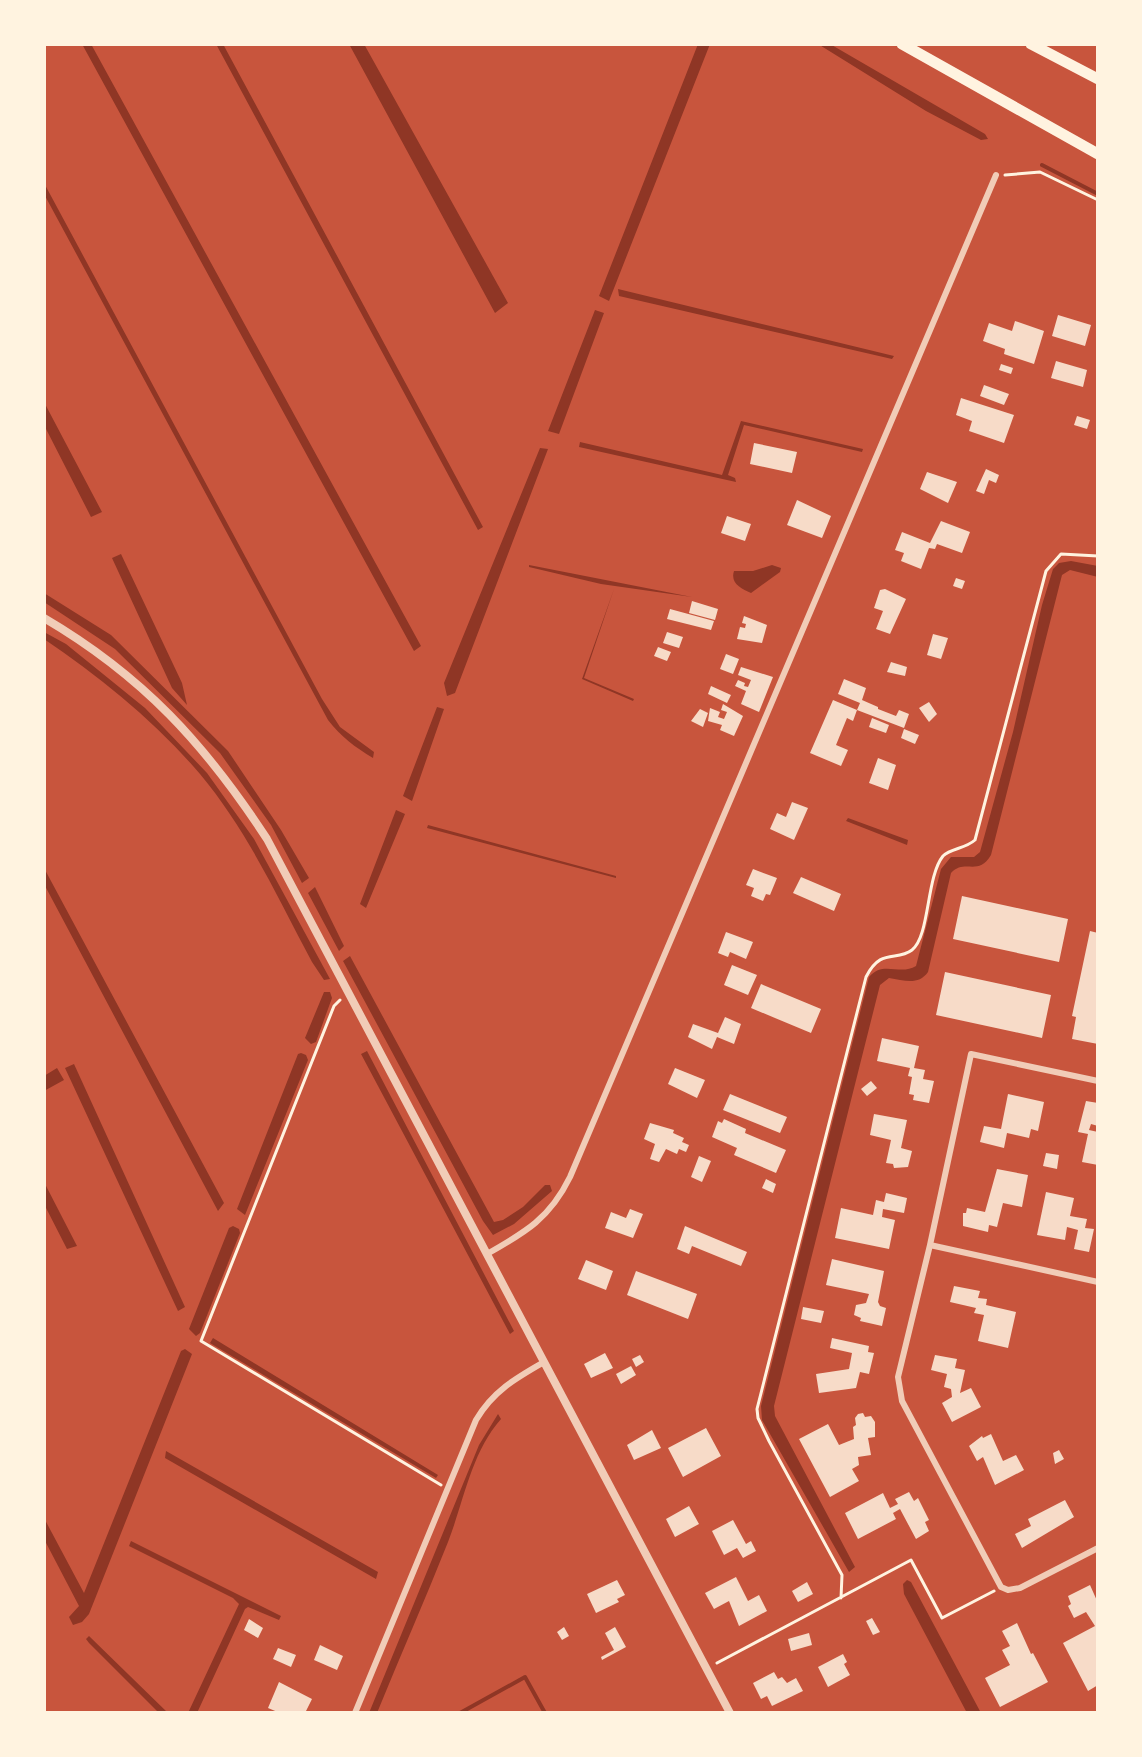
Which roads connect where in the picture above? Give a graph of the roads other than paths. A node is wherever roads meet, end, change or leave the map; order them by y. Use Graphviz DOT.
graph roads {
  1 [pos="902,44"];
  2 [pos="1031,44"];
  3 [pos="1098,79"];
  4 [pos="1098,154"];
  5 [pos="996,175"];
  6 [pos="44,618"];
  7 [pos="1098,1081"];
  8 [pos="930,1245"];
  9 [pos="487,1254"];
  10 [pos="1098,1282"];
  11 [pos="544,1362"];
  12 [pos="1098,1548"];
  13 [pos="355,1713"];
  14 [pos="730,1713"];
  1 -- 4 [label="highway"];
  2 -- 3 [label="highway"];
  5 -- 9 [label="street"];
  6 -- 9 [label="street"];
  7 -- 8 [label="street"];
  8 -- 10 [label="street"];
  8 -- 12 [label="street"];
  9 -- 11 [label="street"];
  11 -- 13 [label="street"];
  11 -- 14 [label="street"];
}
